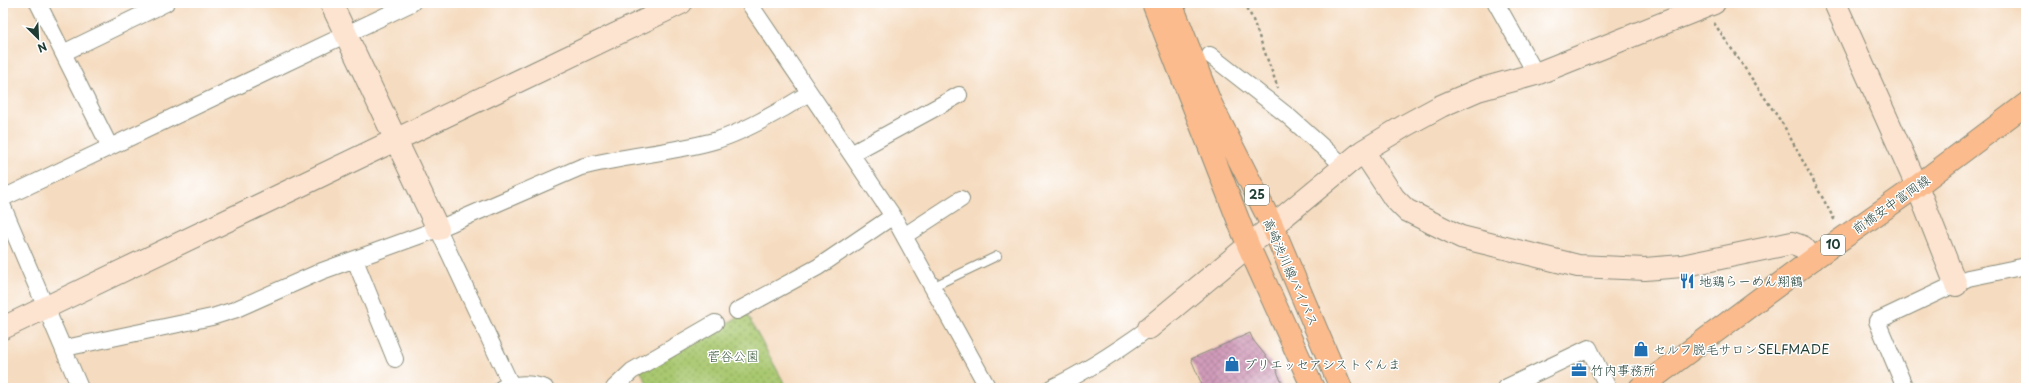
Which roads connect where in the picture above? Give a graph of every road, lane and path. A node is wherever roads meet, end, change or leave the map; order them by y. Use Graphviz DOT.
graph roads {
  1 [pos="38,3"];
  2 [pos="166,3"];
  3 [pos="331,3"];
  4 [pos="412,3"];
  5 [pos="681,3"];
  6 [pos="749,3"];
  7 [pos="1153,3"];
  8 [pos="1172,3"];
  9 [pos="1244,3"];
  10 [pos="1496,3"];
  11 [pos="1835,3"];
  12 [pos="1709,5"];
  13 [pos="346,35"];
  14 [pos="63,53"];
  15 [pos="1210,55"];
  16 [pos="1536,74"];
  17 [pos="809,93"];
  18 [pos="959,95"];
  19 [pos="2026,104"];
  20 [pos="1288,116"];
  21 [pos="395,139"];
  22 [pos="110,147"];
  23 [pos="1363,151"];
  24 [pos="851,154"];
  25 [pos="1345,167"];
  26 [pos="1916,186"];
  27 [pos="3,198"];
  28 [pos="961,199"];
  29 [pos="3,206"];
  30 [pos="893,216"];
  31 [pos="1272,226"];
  32 [pos="438,229"];
  33 [pos="904,236"];
  34 [pos="1844,238"];
  35 [pos="1248,245"];
  36 [pos="997,256"];
  37 [pos="1813,259"];
  38 [pos="355,260"];
  39 [pos="2026,266"];
  40 [pos="1956,285"];
  41 [pos="932,287"];
  42 [pos="47,307"];
  43 [pos="737,311"];
  44 [pos="715,323"];
  45 [pos="3,328"];
  46 [pos="1149,328"];
  47 [pos="65,348"];
  48 [pos="395,359"];
  49 [pos="506,386"];
  50 [pos="80,388"];
  51 [pos="545,388"];
  52 [pos="614,388"];
  53 [pos="988,388"];
  54 [pos="1051,388"];
  55 [pos="1313,388"];
  56 [pos="1341,388"];
  57 [pos="1505,388"];
  58 [pos="1608,388"];
  59 [pos="1640,388"];
  60 [pos="1905,388"];
  1 -- 14 [label="street"];
  2 -- 14 [label="street"];
  3 -- 13 [label="street"];
  4 -- 13 [label="street"];
  5 -- 21 [label="street"];
  6 -- 17 [label="street"];
  7 -- 35 [label="main road, 25"];
  8 -- 31 [label="main road, 高崎渋川線バイパス / 25"];
  9 -- 20 [label="path"];
  10 -- 16 [label="street"];
  11 -- 26 [label="street"];
  12 -- 16 [label="street"];
  12 -- 34 [label="path"];
  13 -- 21 [label="street"];
  13 -- 22 [label="street"];
  14 -- 22 [label="street"];
  15 -- 20 [label="street"];
  16 -- 23 [label="street"];
  17 -- 24 [label="street"];
  17 -- 32 [label="street"];
  18 -- 24 [label="street"];
  19 -- 26 [label="main road, 前橋安中富岡線 / 10"];
  20 -- 25 [label="street"];
  21 -- 32 [label="street"];
  21 -- 42 [label="street"];
  22 -- 27 [label="street"];
  23 -- 25 [label="street"];
  23 -- 37 [label="street"];
  24 -- 30 [label="street"];
  25 -- 31 [label="street"];
  26 -- 34 [label="main road, 前橋安中富岡線 / 10"];
  26 -- 40 [label="street"];
  28 -- 33 [label="street"];
  29 -- 42 [label="street"];
  30 -- 33 [label="street"];
  30 -- 43 [label="street"];
  31 -- 35 [label="street"];
  31 -- 56 [label="main road, 高崎渋川線バイパス / 25"];
  32 -- 38 [label="street"];
  32 -- 49 [label="street"];
  33 -- 41 [label="street"];
  34 -- 37 [label="main road, 前橋安中富岡線 / 10"];
  35 -- 46 [label="street"];
  35 -- 55 [label="main road, 25"];
  36 -- 41 [label="lane"];
  37 -- 59 [label="main road, 前橋安中富岡線 / 10"];
  38 -- 47 [label="street"];
  38 -- 48 [label="street"];
  39 -- 40 [label="street"];
  40 -- 60 [label="street"];
  41 -- 53 [label="street"];
  42 -- 45 [label="street"];
  42 -- 47 [label="street"];
  44 -- 52 [label="street"];
  46 -- 54 [label="street"];
  47 -- 50 [label="street"];
  49 -- 51 [label="street"];
  57 -- 58 [label="street"];
}
